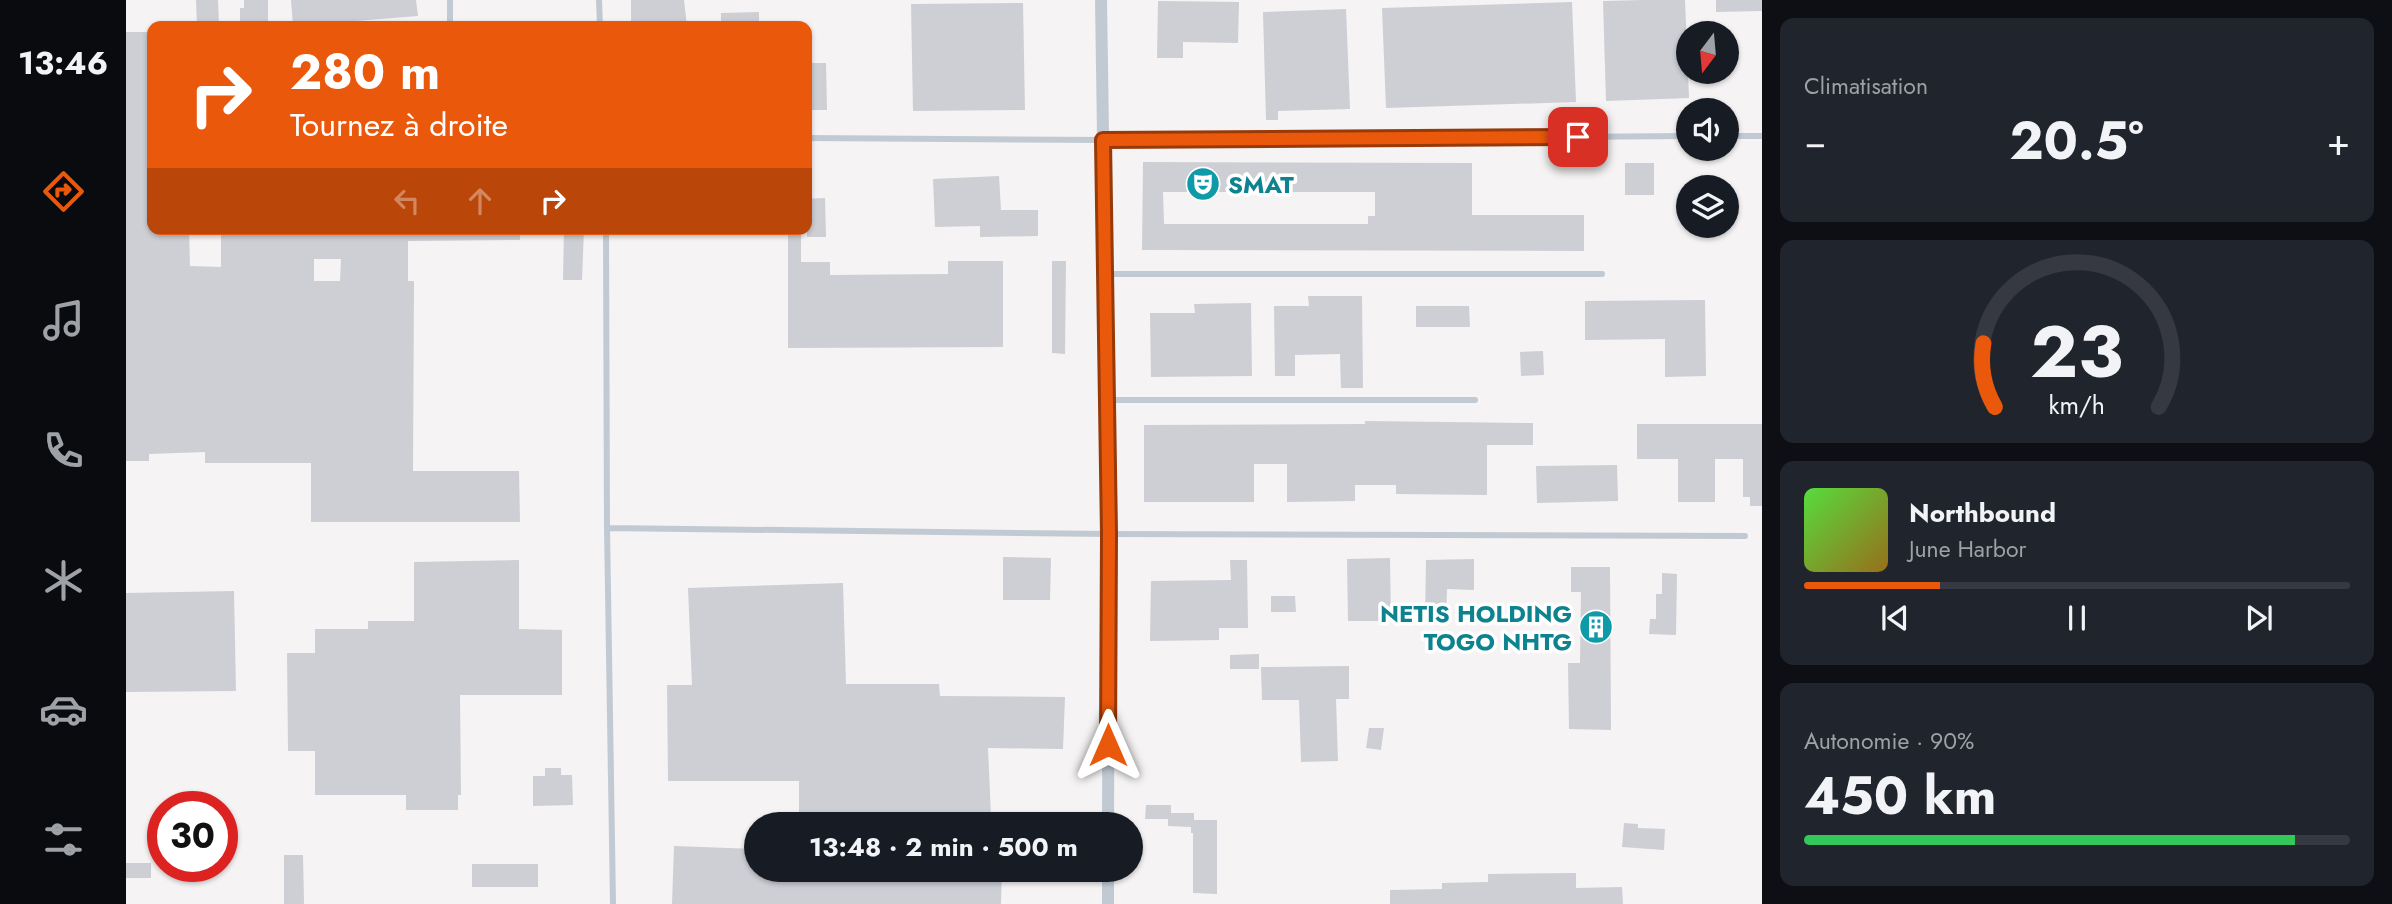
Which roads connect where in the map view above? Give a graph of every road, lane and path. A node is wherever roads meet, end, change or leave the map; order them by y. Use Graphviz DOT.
graph roads {
  1 [pos="450,0"];
  2 [pos="599,0"];
  3 [pos="1101,0"];
  4 [pos="450,21"];
  5 [pos="600,21"];
  6 [pos="1676,136"];
  7 [pos="1739,136"];
  8 [pos="1762,136"];
  9 [pos="812,138"];
  10 [pos="1103,140"];
  11 [pos="606,235"];
  12 [pos="1105,274"];
  13 [pos="1602,274"];
  14 [pos="1107,400"];
  15 [pos="1475,400"];
  16 [pos="607,528"];
  17 [pos="1109,534"];
  18 [pos="1745,536"];
  19 [pos="1108,812"];
  20 [pos="1108,882"];
  21 [pos="613,904"];
  22 [pos="1108,904"];
  1 -- 4 [label="lane"];
  2 -- 5 [label="lane"];
  3 -- 10 [label="street"];
  6 -- 10 [label="lane"];
  7 -- 8 [label="lane"];
  9 -- 10 [label="lane"];
  10 -- 12 [label="street"];
  11 -- 16 [label="lane"];
  12 -- 13 [label="lane"];
  12 -- 14 [label="street"];
  14 -- 15 [label="lane"];
  14 -- 17 [label="street"];
  16 -- 17 [label="lane"];
  16 -- 21 [label="lane"];
  17 -- 18 [label="lane"];
  17 -- 19 [label="street"];
  20 -- 22 [label="street"];
}
